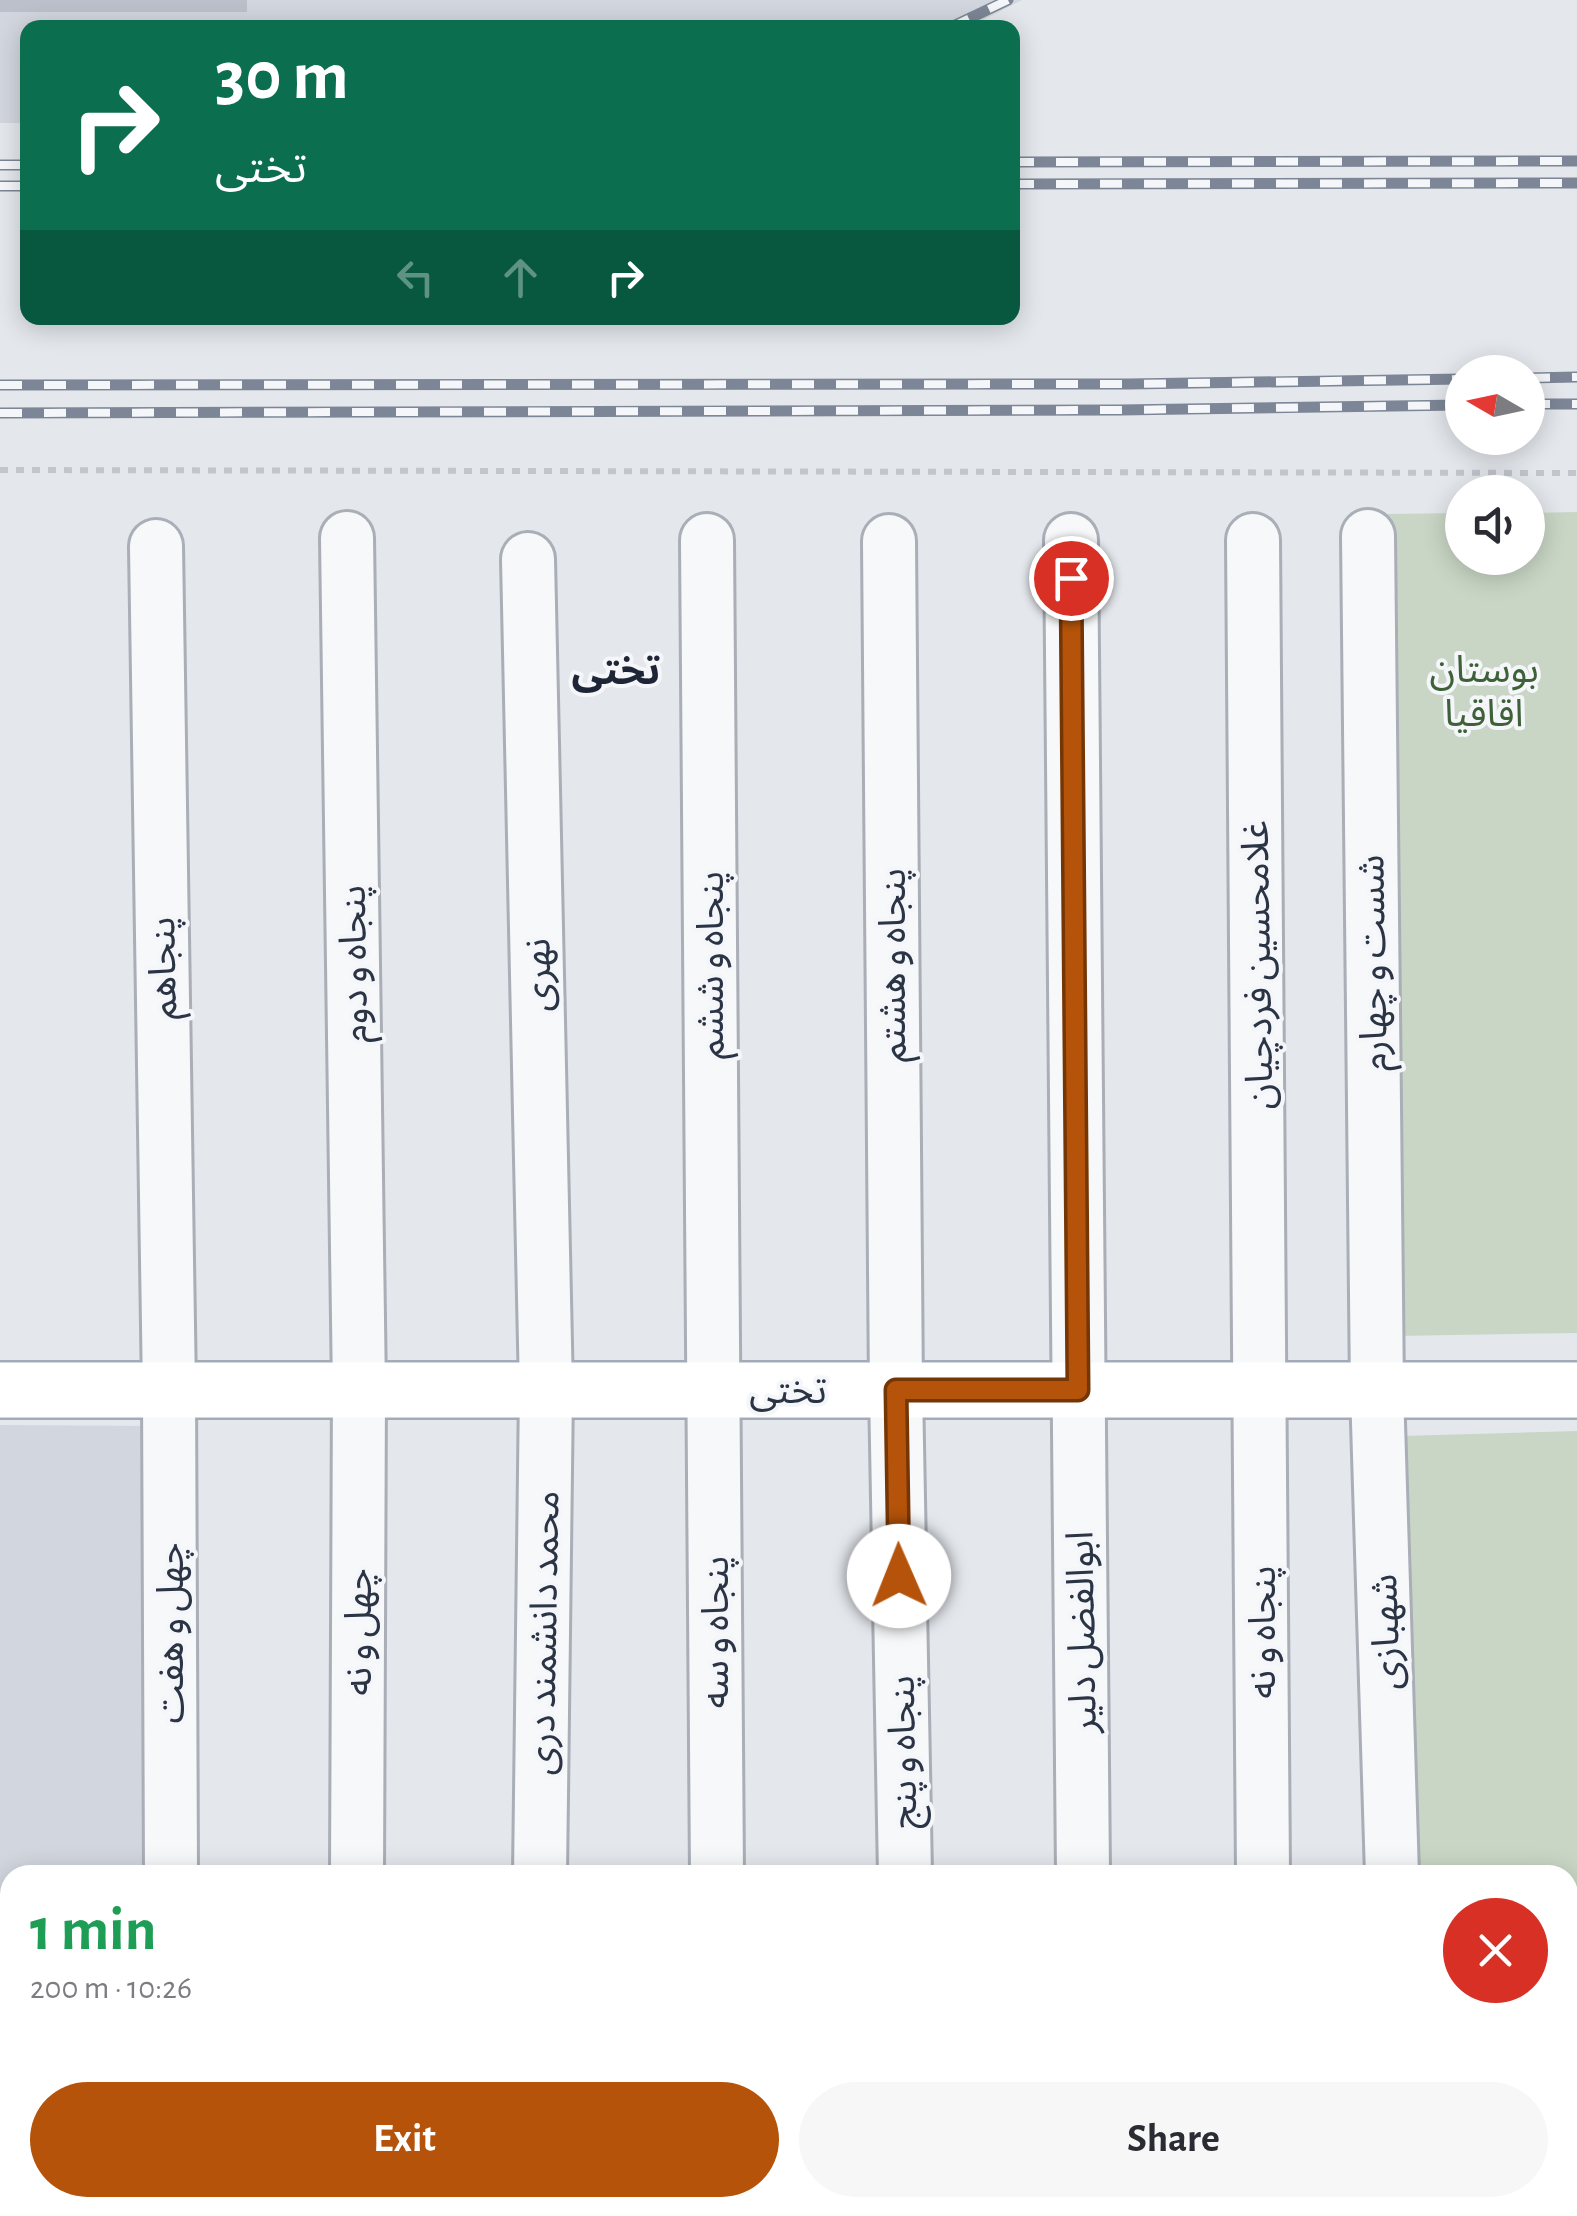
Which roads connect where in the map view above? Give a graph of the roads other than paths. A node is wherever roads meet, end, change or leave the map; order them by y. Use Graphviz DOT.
graph roads {
  1 [pos="1368,536"];
  2 [pos="346,538"];
  3 [pos="706,540"];
  4 [pos="1071,540"];
  5 [pos="1253,540"];
  6 [pos="888,541"];
  7 [pos="156,546"];
  8 [pos="528,559"];
  9 [pos="0,1390"];
  10 [pos="169,1390"];
  11 [pos="358,1390"];
  12 [pos="546,1390"];
  13 [pos="713,1390"];
  14 [pos="896,1390"];
  15 [pos="1078,1390"];
  16 [pos="1260,1390"];
  17 [pos="1377,1390"];
  18 [pos="1577,1390"];
  19 [pos="172,1865"];
  20 [pos="357,1865"];
  21 [pos="540,1865"];
  22 [pos="717,1865"];
  23 [pos="905,1865"];
  24 [pos="1083,1865"];
  25 [pos="1264,1865"];
  26 [pos="1392,1865"];
  1 -- 17 [label="street, شست و چهارم"];
  2 -- 11 [label="street, پنجاه و دوم"];
  3 -- 13 [label="street, پنجاه و ششم"];
  4 -- 15 [label="street, ابوالفضل دلیر"];
  5 -- 16 [label="street, غلامحسین فردچیان"];
  6 -- 14 [label="street, پنجاه و هشتم"];
  7 -- 10 [label="street, پنجاهم"];
  8 -- 12 [label="street, نهری"];
  9 -- 10 [label="main road, تختی"];
  10 -- 11 [label="main road, تختی"];
  10 -- 19 [label="street, چهل و هفت"];
  11 -- 12 [label="main road, تختی"];
  11 -- 20 [label="street, چهل و نه"];
  12 -- 13 [label="main road, تختی"];
  12 -- 21 [label="street, محمد دانشمند دری"];
  13 -- 14 [label="main road, تختی"];
  13 -- 22 [label="street, پنجاه و سه"];
  14 -- 15 [label="main road, تختی"];
  14 -- 23 [label="street, پنجاه و پنج"];
  15 -- 16 [label="main road, تختی"];
  15 -- 24 [label="street, ابوالفضل دلیر"];
  16 -- 17 [label="main road, تختی"];
  16 -- 25 [label="street, پنجاه و نه"];
  17 -- 18 [label="main road, تختی"];
  17 -- 26 [label="street, شهبازی"];
}
